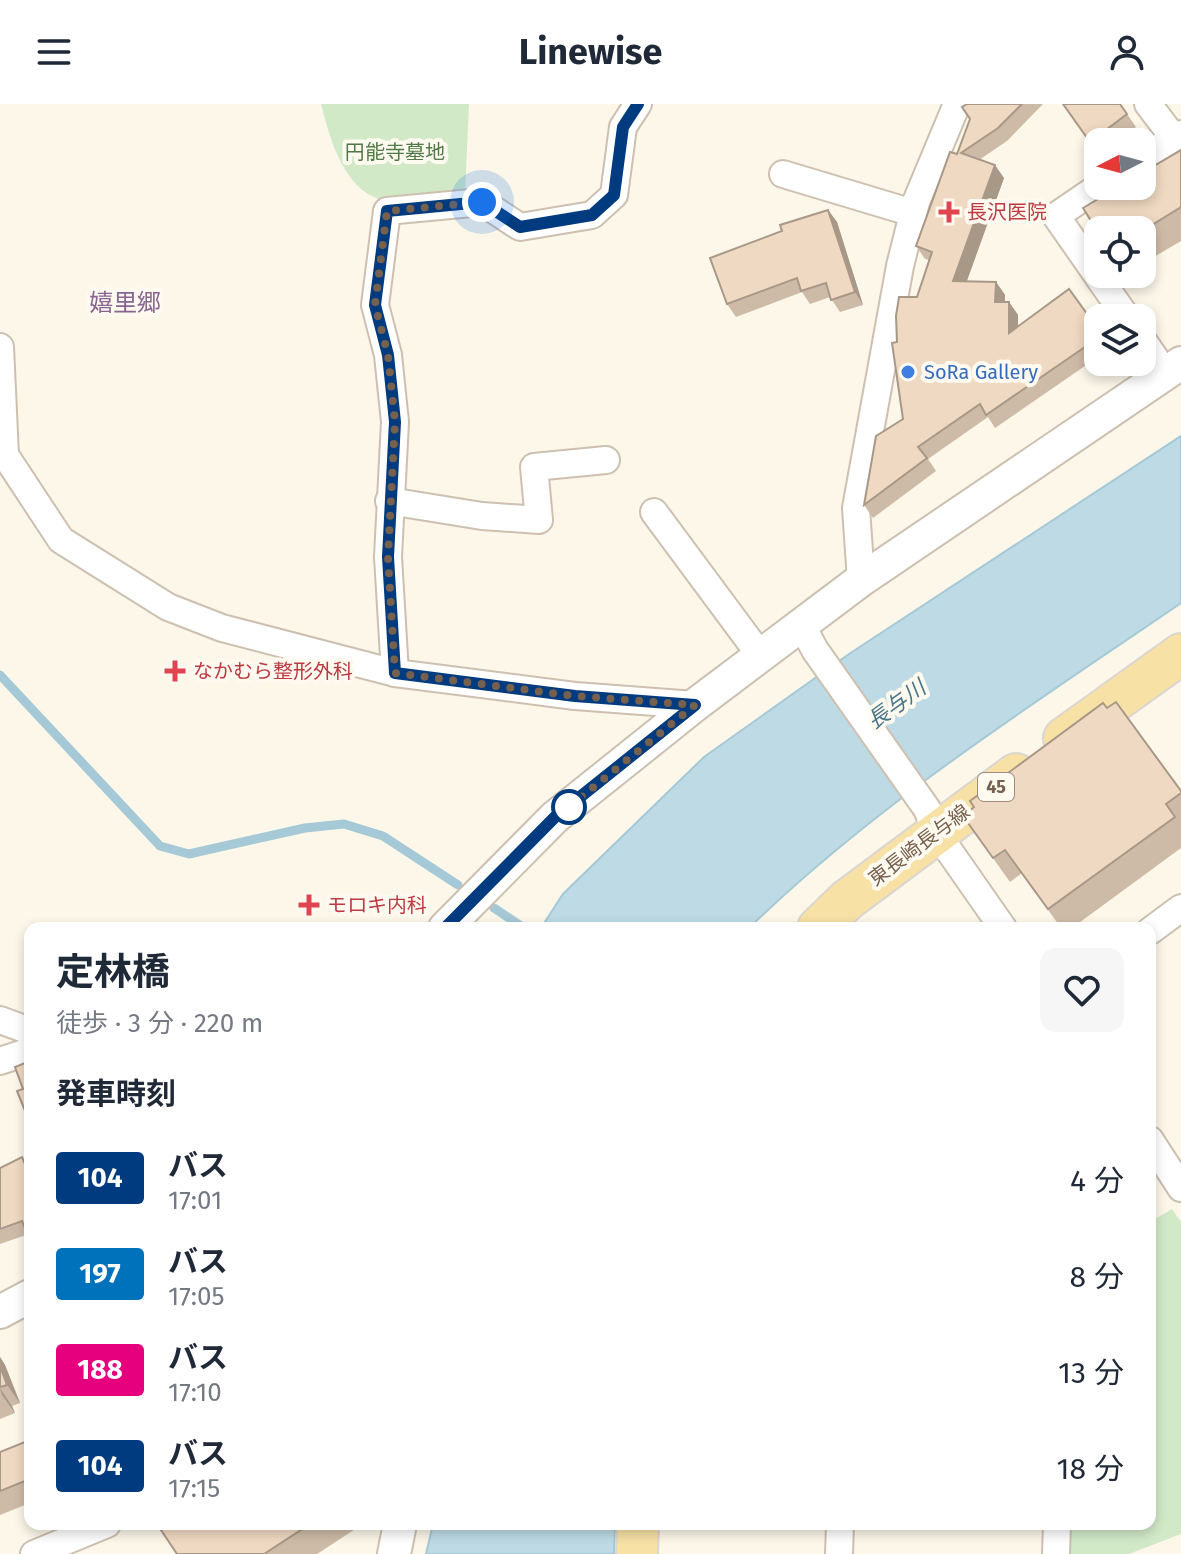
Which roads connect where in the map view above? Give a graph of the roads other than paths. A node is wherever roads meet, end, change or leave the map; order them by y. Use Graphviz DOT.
graph roads {
  1 [pos="638,104"];
  2 [pos="957,104"];
  3 [pos="1148,104"];
  4 [pos="1177,136"];
  5 [pos="1156,149"];
  6 [pos="783,174"];
  7 [pos="1084,197"];
  8 [pos="913,213"];
  9 [pos="1117,304"];
  10 [pos="0,347"];
  11 [pos="1156,352"];
  12 [pos="1173,368"];
  13 [pos="606,460"];
  14 [pos="389,501"];
  15 [pos="654,512"];
  16 [pos="861,580"];
  17 [pos="808,637"];
  18 [pos="1181,654"];
  19 [pos="760,655"];
  20 [pos="395,673"];
  21 [pos="695,705"];
  22 [pos="931,820"];
  23 [pos="1181,908"];
  24 [pos="451,922"];
  25 [pos="824,922"];
  26 [pos="999,922"];
  27 [pos="1156,927"];
  28 [pos="0,1020"];
  29 [pos="24,1029"];
  30 [pos="24,1053"];
  31 [pos="0,1061"];
  32 [pos="1156,1151"];
  33 [pos="1181,1188"];
  34 [pos="24,1299"];
  35 [pos="0,1312"];
  36 [pos="92,1530"];
  37 [pos="399,1530"];
  38 [pos="638,1530"];
  39 [pos="840,1530"];
  40 [pos="1057,1530"];
  41 [pos="34,1554"];
  42 [pos="394,1554"];
  43 [pos="637,1554"];
  44 [pos="839,1554"];
  45 [pos="1056,1554"];
  1 -- 14 [label="street"];
  2 -- 8 [label="street"];
  3 -- 4 [label="street"];
  4 -- 5 [label="street"];
  6 -- 8 [label="street"];
  7 -- 9 [label="street"];
  8 -- 16 [label="street"];
  10 -- 20 [label="street"];
  11 -- 12 [label="street"];
  12 -- 16 [label="street"];
  13 -- 14 [label="street"];
  14 -- 20 [label="street"];
  15 -- 19 [label="street"];
  16 -- 17 [label="street"];
  17 -- 19 [label="street"];
  17 -- 22 [label="street"];
  18 -- 22 [label="main road, 東長崎長与線 / 45"];
  19 -- 21 [label="street"];
  20 -- 21 [label="street"];
  21 -- 24 [label="street"];
  22 -- 25 [label="main road, 東長崎長与線 / 45"];
  22 -- 26 [label="street"];
  23 -- 27 [label="street"];
  28 -- 29 [label="street"];
  30 -- 31 [label="street"];
  32 -- 33 [label="street"];
  34 -- 35 [label="street"];
  36 -- 41 [label="street"];
  37 -- 42 [label="street"];
  38 -- 43 [label="main road"];
  39 -- 44 [label="street"];
  40 -- 45 [label="street"];
}
